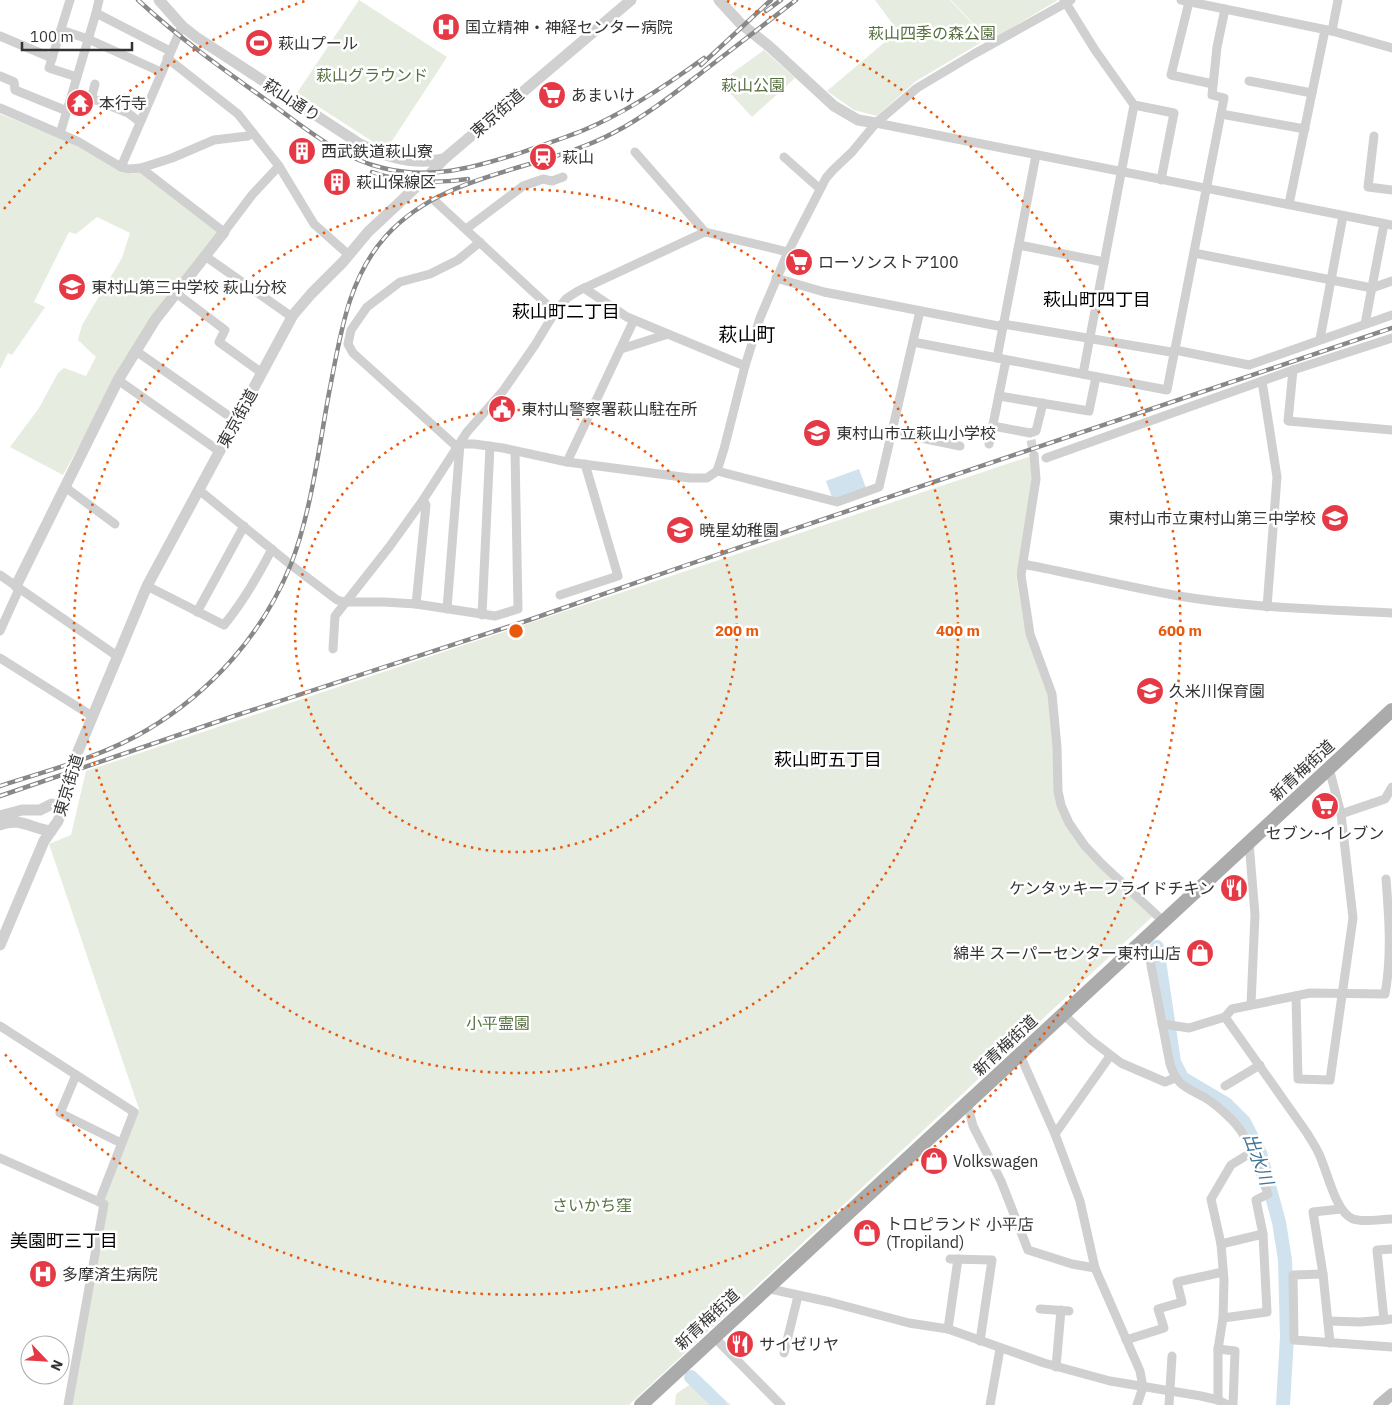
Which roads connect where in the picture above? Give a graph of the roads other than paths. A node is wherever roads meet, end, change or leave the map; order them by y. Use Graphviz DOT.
graph roads {
  1 [pos="70,0"];
  2 [pos="100,0"];
  3 [pos="159,0"];
  4 [pos="631,0"];
  5 [pos="720,0"];
  6 [pos="1338,0"];
  7 [pos="1067,1"];
  8 [pos="1185,1"];
  9 [pos="1228,6"];
  10 [pos="96,13"];
  11 [pos="182,26"];
  12 [pos="61,30"];
  13 [pos="1328,31"];
  14 [pos="0,36"];
  15 [pos="88,39"];
  16 [pos="1392,48"];
  17 [pos="168,54"];
  18 [pos="52,58"];
  19 [pos="161,72"];
  20 [pos="0,76"];
  21 [pos="77,77"];
  22 [pos="1249,81"];
  23 [pos="95,84"];
  24 [pos="1213,84"];
  25 [pos="1312,93"];
  26 [pos="1134,105"];
  27 [pos="0,108"];
  28 [pos="67,111"];
  29 [pos="1221,114"];
  30 [pos="140,122"];
  31 [pos="876,123"];
  32 [pos="1305,129"];
  33 [pos="254,133"];
  34 [pos="60,134"];
  35 [pos="1374,136"];
  36 [pos="635,152"];
  37 [pos="1036,155"];
  38 [pos="784,157"];
  39 [pos="444,159"];
  40 [pos="279,166"];
  41 [pos="122,167"];
  42 [pos="141,168"];
  43 [pos="1121,172"];
  44 [pos="563,177"];
  45 [pos="1161,180"];
  46 [pos="1206,188"];
  47 [pos="820,190"];
  48 [pos="1392,190"];
  49 [pos="436,202"];
  50 [pos="1289,204"];
  51 [pos="1343,216"];
  52 [pos="1388,224"];
  53 [pos="466,229"];
  54 [pos="224,232"];
  55 [pos="705,232"];
  56 [pos="480,242"];
  57 [pos="1020,245"];
  58 [pos="788,252"];
  59 [pos="1194,253"];
  60 [pos="349,255"];
  61 [pos="205,256"];
  62 [pos="1104,262"];
  63 [pos="776,278"];
  64 [pos="1331,281"];
  65 [pos="1392,281"];
  66 [pos="584,288"];
  67 [pos="1372,288"];
  68 [pos="176,293"];
  69 [pos="920,311"];
  70 [pos="555,312"];
  71 [pos="1392,315"];
  72 [pos="292,318"];
  73 [pos="634,320"];
  74 [pos="1003,324"];
  75 [pos="1365,324"];
  76 [pos="668,334"];
  77 [pos="1090,337"];
  78 [pos="1392,338"];
  79 [pos="1320,339"];
  80 [pos="913,342"];
  81 [pos="621,349"];
  82 [pos="1175,350"];
  83 [pos="136,351"];
  84 [pos="1001,359"];
  85 [pos="745,366"];
  86 [pos="1293,370"];
  87 [pos="262,373"];
  88 [pos="1083,374"];
  89 [pos="1096,377"];
  90 [pos="118,380"];
  91 [pos="1262,381"];
  92 [pos="999,396"];
  93 [pos="1043,403"];
  94 [pos="236,421"];
  95 [pos="993,426"];
  96 [pos="1392,430"];
  97 [pos="892,432"];
  98 [pos="989,444"];
  99 [pos="458,446"];
  100 [pos="490,446"];
  101 [pos="960,446"];
  102 [pos="219,451"];
  103 [pos="515,451"];
  104 [pos="1034,454"];
  105 [pos="1046,458"];
  106 [pos="567,462"];
  107 [pos="585,464"];
  108 [pos="717,471"];
  109 [pos="65,487"];
  110 [pos="199,490"];
  111 [pos="423,500"];
  112 [pos="115,524"];
  113 [pos="244,526"];
  114 [pos="272,548"];
  115 [pos="1023,564"];
  116 [pos="0,576"];
  117 [pos="147,586"];
  118 [pos="18,588"];
  119 [pos="560,595"];
  120 [pos="345,602"];
  121 [pos="416,604"];
  122 [pos="1267,607"];
  123 [pos="447,610"];
  124 [pos="198,612"];
  125 [pos="1392,613"];
  126 [pos="482,615"];
  127 [pos="0,631"];
  128 [pos="333,649"];
  129 [pos="117,656"];
  130 [pos="0,658"];
  131 [pos="1392,710"];
  132 [pos="92,716"];
  133 [pos="1329,768"];
  134 [pos="1392,787"];
  135 [pos="63,807"];
  136 [pos="1340,814"];
  137 [pos="0,816"];
  138 [pos="0,825"];
  139 [pos="51,831"];
  140 [pos="1249,842"];
  141 [pos="1386,879"];
  142 [pos="1163,920"];
  143 [pos="1139,944"];
  144 [pos="0,945"];
  145 [pos="1341,994"];
  146 [pos="1296,996"];
  147 [pos="1252,1004"];
  148 [pos="1064,1014"];
  149 [pos="1225,1016"];
  150 [pos="1163,1024"];
  151 [pos="0,1026"];
  152 [pos="1020,1055"];
  153 [pos="1110,1056"];
  154 [pos="1260,1065"];
  155 [pos="76,1075"];
  156 [pos="1176,1078"];
  157 [pos="1225,1086"];
  158 [pos="967,1102"];
  159 [pos="1056,1134"];
  160 [pos="121,1143"];
  161 [pos="1252,1152"];
  162 [pos="0,1158"];
  163 [pos="99,1202"];
  164 [pos="1341,1209"];
  165 [pos="1392,1219"];
  166 [pos="1263,1234"];
  167 [pos="1221,1244"];
  168 [pos="1392,1249"];
  169 [pos="1095,1268"];
  170 [pos="1223,1272"];
  171 [pos="1323,1274"];
  172 [pos="766,1288"];
  173 [pos="798,1296"];
  174 [pos="1040,1309"];
  175 [pos="1223,1318"];
  176 [pos="1388,1320"];
  177 [pos="1328,1321"];
  178 [pos="948,1329"];
  179 [pos="714,1338"];
  180 [pos="1126,1340"];
  181 [pos="980,1341"];
  182 [pos="1330,1342"];
  183 [pos="1392,1347"];
  184 [pos="1000,1349"];
  185 [pos="1218,1349"];
  186 [pos="784,1353"];
  187 [pos="1172,1356"];
  188 [pos="1056,1367"];
  189 [pos="1143,1387"];
  190 [pos="1171,1392"];
  191 [pos="1392,1398"];
  192 [pos="1218,1400"];
  193 [pos="1200,1401"];
  194 [pos="68,1405"];
  195 [pos="641,1405"];
  196 [pos="781,1405"];
  197 [pos="990,1405"];
  198 [pos="1137,1405"];
  199 [pos="1169,1405"];
  200 [pos="1228,1405"];
  201 [pos="1233,1405"];
  202 [pos="1379,1405"];
  1 -- 12 [label="street"];
  2 -- 10 [label="street"];
  3 -- 11 [label="street, 萩山通り"];
  4 -- 39 [label="street, 東京街道"];
  5 -- 31 [label="street"];
  6 -- 13 [label="street"];
  7 -- 26 [label="street"];
  7 -- 31 [label="street"];
  8 -- 9 [label="street"];
  8 -- 24 [label="street"];
  9 -- 13 [label="street"];
  9 -- 24 [label="street"];
  10 -- 15 [label="street"];
  10 -- 17 [label="street"];
  11 -- 17 [label="street"];
  11 -- 39 [label="street, 萩山通り"];
  12 -- 15 [label="street"];
  12 -- 18 [label="street"];
  13 -- 16 [label="street"];
  13 -- 25 [label="street"];
  14 -- 18 [label="street"];
  15 -- 19 [label="street"];
  15 -- 21 [label="street"];
  17 -- 19 [label="street"];
  17 -- 33 [label="street"];
  18 -- 21 [label="street"];
  19 -- 30 [label="street"];
  20 -- 28 [label="street"];
  21 -- 28 [label="street"];
  22 -- 25 [label="street"];
  23 -- 30 [label="street"];
  24 -- 29 [label="street"];
  25 -- 32 [label="street"];
  26 -- 43 [label="street"];
  26 -- 45 [label="street"];
  27 -- 34 [label="street"];
  28 -- 34 [label="street"];
  29 -- 32 [label="street"];
  29 -- 46 [label="street"];
  30 -- 41 [label="street"];
  31 -- 37 [label="street"];
  31 -- 47 [label="street"];
  32 -- 50 [label="street"];
  33 -- 40 [label="street"];
  33 -- 42 [label="street"];
  34 -- 41 [label="street"];
  35 -- 48 [label="street"];
  36 -- 55 [label="street"];
  37 -- 43 [label="street"];
  37 -- 57 [label="street"];
  38 -- 47 [label="street"];
  39 -- 60 [label="street, 東京街道"];
  40 -- 54 [label="street"];
  40 -- 60 [label="street"];
  41 -- 42 [label="street"];
  42 -- 54 [label="street"];
  43 -- 45 [label="street"];
  43 -- 62 [label="street"];
  44 -- 53 [label="street"];
  45 -- 46 [label="street"];
  46 -- 50 [label="street"];
  46 -- 59 [label="street"];
  47 -- 58 [label="street"];
  49 -- 53 [label="street"];
  50 -- 51 [label="street"];
  51 -- 52 [label="street"];
  51 -- 64 [label="street"];
  52 -- 67 [label="street"];
  53 -- 56 [label="street"];
  54 -- 61 [label="street"];
  55 -- 58 [label="street"];
  55 -- 66 [label="street"];
  56 -- 70 [label="street"];
  56 -- 99 [label="street"];
  57 -- 62 [label="street"];
  57 -- 74 [label="street"];
  58 -- 63 [label="street"];
  59 -- 64 [label="street"];
  59 -- 82 [label="street"];
  60 -- 72 [label="street, 東京街道"];
  61 -- 68 [label="street"];
  61 -- 72 [label="street"];
  62 -- 77 [label="street"];
  63 -- 69 [label="street"];
  63 -- 85 [label="street"];
  64 -- 67 [label="street"];
  64 -- 79 [label="street"];
  65 -- 67 [label="street"];
  66 -- 70 [label="street"];
  66 -- 73 [label="street"];
  67 -- 75 [label="street"];
  68 -- 83 [label="street"];
  68 -- 87 [label="street"];
  69 -- 74 [label="street"];
  69 -- 80 [label="street"];
  70 -- 99 [label="street"];
  71 -- 75 [label="street"];
  72 -- 87 [label="street, 東京街道"];
  73 -- 76 [label="street"];
  73 -- 81 [label="street"];
  74 -- 77 [label="street"];
  74 -- 84 [label="street"];
  75 -- 79 [label="street"];
  76 -- 81 [label="street"];
  76 -- 85 [label="street"];
  77 -- 82 [label="street"];
  77 -- 88 [label="street"];
  78 -- 86 [label="street"];
  79 -- 82 [label="street"];
  80 -- 84 [label="street"];
  80 -- 97 [label="street"];
  81 -- 106 [label="street"];
  82 -- 89 [label="street"];
  83 -- 90 [label="street"];
  83 -- 94 [label="street"];
  84 -- 88 [label="street"];
  84 -- 92 [label="street"];
  85 -- 108 [label="street"];
  86 -- 91 [label="street"];
  86 -- 96 [label="street"];
  87 -- 94 [label="street, 東京街道"];
  88 -- 89 [label="street"];
  89 -- 93 [label="street"];
  90 -- 102 [label="street"];
  90 -- 109 [label="street"];
  91 -- 105 [label="street"];
  91 -- 122 [label="street"];
  92 -- 93 [label="street"];
  92 -- 95 [label="street"];
  93 -- 95 [label="street"];
  94 -- 102 [label="street, 東京街道"];
  95 -- 98 [label="street"];
  97 -- 101 [label="street"];
  97 -- 108 [label="street"];
  99 -- 100 [label="street"];
  99 -- 111 [label="street"];
  99 -- 123 [label="street"];
  100 -- 103 [label="street"];
  100 -- 126 [label="street"];
  102 -- 110 [label="street, 東京街道"];
  103 -- 106 [label="street"];
  103 -- 126 [label="street"];
  104 -- 115 [label="street"];
  106 -- 107 [label="street"];
  107 -- 108 [label="street"];
  107 -- 119 [label="street"];
  109 -- 112 [label="street"];
  109 -- 118 [label="street"];
  110 -- 113 [label="street"];
  110 -- 117 [label="street, 東京街道"];
  111 -- 120 [label="street"];
  111 -- 121 [label="street"];
  113 -- 114 [label="street"];
  113 -- 124 [label="street"];
  114 -- 120 [label="street"];
  114 -- 124 [label="street"];
  115 -- 122 [label="street"];
  115 -- 142 [label="street"];
  116 -- 118 [label="street"];
  117 -- 124 [label="street"];
  117 -- 129 [label="street, 東京街道"];
  118 -- 127 [label="street"];
  118 -- 129 [label="street"];
  120 -- 121 [label="street"];
  120 -- 128 [label="street"];
  121 -- 123 [label="street"];
  122 -- 125 [label="street"];
  123 -- 126 [label="street"];
  129 -- 132 [label="street, 東京街道"];
  130 -- 132 [label="street"];
  131 -- 133 [label="main road, 新青梅街道"];
  132 -- 135 [label="street, 東京街道"];
  133 -- 136 [label="street"];
  133 -- 140 [label="main road, 新青梅街道"];
  134 -- 136 [label="street"];
  135 -- 137 [label="street"];
  135 -- 139 [label="street, 東京街道"];
  136 -- 145 [label="street"];
  138 -- 139 [label="street"];
  139 -- 144 [label="street, 東京街道"];
  140 -- 142 [label="main road, 新青梅街道"];
  140 -- 147 [label="street"];
  141 -- 145 [label="street"];
  142 -- 143 [label="main road, 新青梅街道"];
  143 -- 148 [label="main road, 新青梅街道"];
  143 -- 150 [label="street"];
  145 -- 146 [label="street"];
  145 -- 146 [label="street"];
  146 -- 147 [label="street"];
  147 -- 149 [label="street"];
  148 -- 152 [label="main road, 新青梅街道"];
  148 -- 153 [label="street"];
  149 -- 150 [label="street"];
  149 -- 154 [label="street"];
  150 -- 156 [label="street"];
  151 -- 155 [label="street"];
  152 -- 158 [label="main road, 新青梅街道"];
  152 -- 159 [label="street"];
  153 -- 156 [label="street"];
  153 -- 159 [label="street"];
  154 -- 157 [label="street"];
  154 -- 164 [label="street"];
  155 -- 160 [label="street"];
  155 -- 160 [label="street"];
  156 -- 161 [label="street"];
  158 -- 169 [label="street"];
  158 -- 172 [label="main road, 新青梅街道"];
  159 -- 169 [label="street"];
  160 -- 163 [label="street"];
  161 -- 166 [label="street"];
  161 -- 167 [label="street"];
  162 -- 163 [label="street"];
  163 -- 194 [label="street"];
  164 -- 165 [label="street"];
  164 -- 171 [label="street"];
  166 -- 167 [label="street"];
  166 -- 175 [label="street"];
  167 -- 170 [label="street"];
  168 -- 176 [label="street"];
  169 -- 180 [label="street"];
  170 -- 175 [label="street"];
  170 -- 180 [label="street"];
  171 -- 177 [label="street"];
  171 -- 182 [label="street"];
  172 -- 173 [label="street"];
  172 -- 179 [label="main road, 新青梅街道"];
  173 -- 178 [label="street"];
  173 -- 186 [label="street"];
  174 -- 188 [label="street"];
  175 -- 185 [label="street"];
  176 -- 177 [label="street"];
  177 -- 182 [label="street"];
  178 -- 181 [label="street"];
  178 -- 181 [label="street"];
  179 -- 195 [label="main road, 新青梅街道"];
  179 -- 196 [label="street"];
  180 -- 189 [label="street"];
  181 -- 184 [label="street"];
  182 -- 183 [label="street"];
  184 -- 188 [label="street"];
  184 -- 197 [label="street"];
  185 -- 192 [label="street"];
  185 -- 201 [label="street"];
  187 -- 190 [label="street"];
  188 -- 189 [label="street"];
  189 -- 190 [label="street"];
  189 -- 198 [label="street"];
  190 -- 193 [label="street"];
  190 -- 199 [label="street"];
  191 -- 202 [label="main road"];
  192 -- 193 [label="street"];
  192 -- 200 [label="street"];
}
